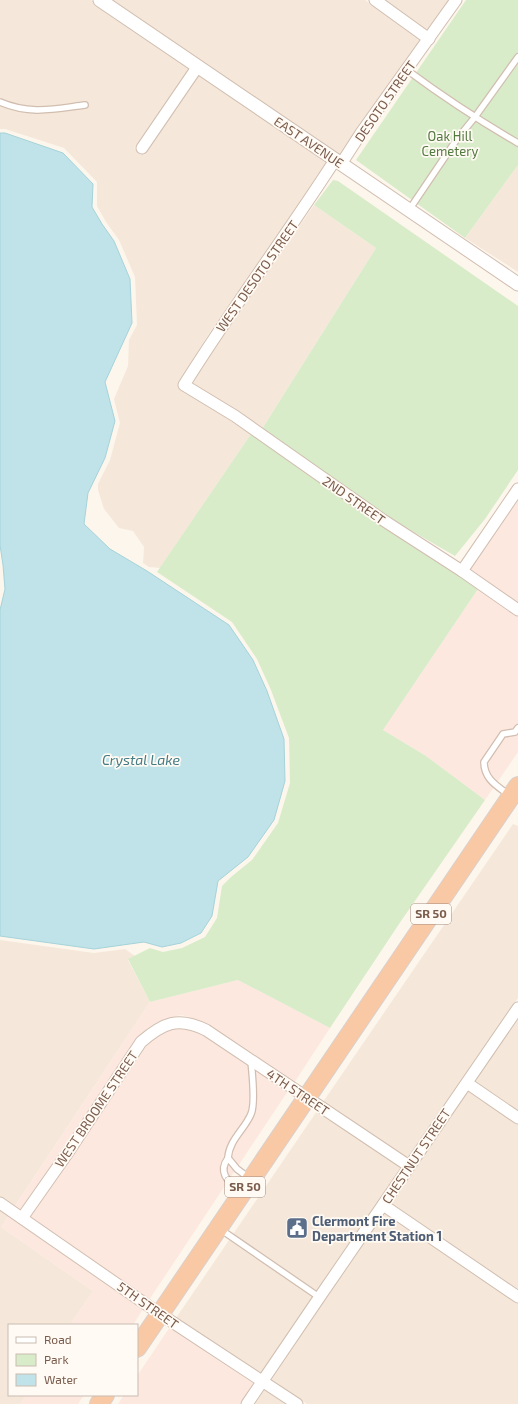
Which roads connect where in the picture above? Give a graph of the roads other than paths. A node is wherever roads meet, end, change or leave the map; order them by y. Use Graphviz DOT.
graph roads {
  1 [pos="100,0"];
  2 [pos="375,0"];
  3 [pos="456,0"];
  4 [pos="429,39"];
  5 [pos="518,57"];
  6 [pos="198,66"];
  7 [pos="407,70"];
  8 [pos="0,102"];
  9 [pos="85,105"];
  10 [pos="475,117"];
  11 [pos="518,143"];
  12 [pos="142,148"];
  13 [pos="338,162"];
  14 [pos="409,210"];
  15 [pos="518,284"];
  16 [pos="191,389"];
  17 [pos="518,489"];
  18 [pos="462,571"];
  19 [pos="518,610"];
  20 [pos="518,728"];
  21 [pos="515,791"];
  22 [pos="518,1008"];
  23 [pos="185,1022"];
  24 [pos="251,1060"];
  25 [pos="467,1083"];
  26 [pos="306,1098"];
  27 [pos="518,1118"];
  28 [pos="228,1158"];
  29 [pos="409,1166"];
  30 [pos="246,1186"];
  31 [pos="0,1203"];
  32 [pos="383,1204"];
  33 [pos="22,1218"];
  34 [pos="218,1228"];
  35 [pos="319,1297"];
  36 [pos="518,1297"];
  37 [pos="160,1314"];
  38 [pos="138,1347"];
  39 [pos="263,1381"];
  40 [pos="247,1404"];
  41 [pos="297,1404"];
  1 -- 6 [label="street, EAST AVENUE"];
  2 -- 4 [label="street"];
  3 -- 4 [label="street, DESOTO STREET"];
  4 -- 7 [label="street, DESOTO STREET"];
  5 -- 10 [label="lane"];
  6 -- 12 [label="street"];
  6 -- 13 [label="street, EAST AVENUE"];
  7 -- 10 [label="lane"];
  7 -- 13 [label="street, DESOTO STREET"];
  8 -- 9 [label="lane"];
  10 -- 11 [label="lane"];
  10 -- 14 [label="lane"];
  13 -- 14 [label="street, EAST AVENUE"];
  13 -- 16 [label="street, WEST DESOTO STREET"];
  14 -- 15 [label="street, EAST AVENUE"];
  16 -- 18 [label="street, 2ND STREET"];
  17 -- 18 [label="street"];
  18 -- 19 [label="street, 2ND STREET"];
  20 -- 21 [label="lane"];
  21 -- 26 [label="highway, SR 50"];
  22 -- 25 [label="street, CHESTNUT STREET"];
  23 -- 24 [label="street, 4TH STREET"];
  23 -- 33 [label="street, WEST BROOME STREET"];
  24 -- 26 [label="street, 4TH STREET"];
  24 -- 28 [label="lane"];
  25 -- 27 [label="street"];
  25 -- 29 [label="street, CHESTNUT STREET"];
  26 -- 29 [label="street, 4TH STREET"];
  26 -- 30 [label="highway, SR 50"];
  28 -- 30 [label="lane"];
  28 -- 30 [label="lane"];
  29 -- 32 [label="street, CHESTNUT STREET"];
  30 -- 34 [label="highway, SR 50"];
  31 -- 33 [label="street, 5TH STREET"];
  32 -- 35 [label="street, CHESTNUT STREET"];
  32 -- 36 [label="street"];
  33 -- 37 [label="street, 5TH STREET"];
  34 -- 35 [label="lane"];
  34 -- 37 [label="highway, SR 50"];
  35 -- 39 [label="street, CHESTNUT STREET"];
  37 -- 38 [label="highway, SR 50"];
  37 -- 39 [label="street, 5TH STREET"];
  39 -- 40 [label="street, CHESTNUT STREET"];
  39 -- 41 [label="street, 5TH STREET"];
}
